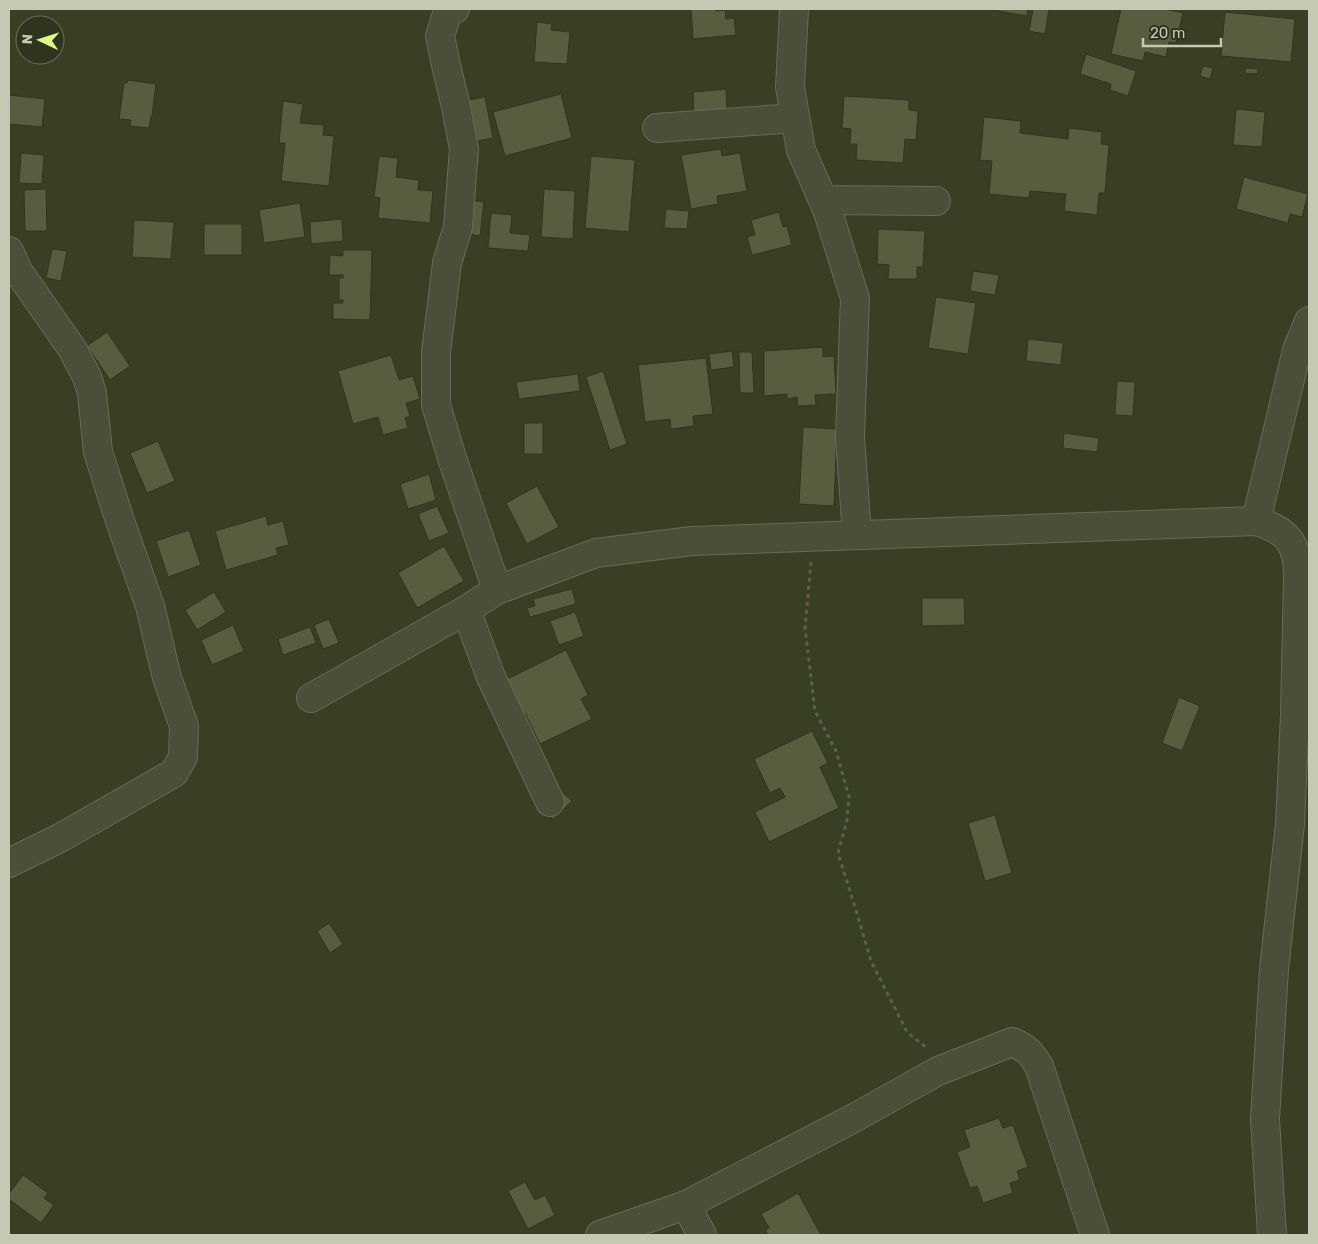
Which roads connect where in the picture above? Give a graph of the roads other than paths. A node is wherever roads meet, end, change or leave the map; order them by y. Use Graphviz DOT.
graph roads {
  1 [pos="455,9"];
  2 [pos="794,9"];
  3 [pos="795,118"];
  4 [pos="658,128"];
  5 [pos="823,200"];
  6 [pos="936,201"];
  7 [pos="9,251"];
  8 [pos="1309,321"];
  9 [pos="1256,521"];
  10 [pos="857,535"];
  11 [pos="1301,539"];
  12 [pos="498,590"];
  13 [pos="466,610"];
  14 [pos="310,698"];
  15 [pos="550,802"];
  16 [pos="9,863"];
  17 [pos="686,1205"];
  18 [pos="600,1235"];
  19 [pos="702,1235"];
  20 [pos="1095,1235"];
  21 [pos="1272,1235"];
  1 -- 12 [label="street"];
  2 -- 3 [label="street"];
  3 -- 4 [label="street"];
  3 -- 5 [label="street"];
  5 -- 6 [label="street"];
  5 -- 10 [label="street"];
  7 -- 16 [label="street"];
  8 -- 9 [label="street"];
  9 -- 10 [label="street"];
  9 -- 11 [label="street"];
  10 -- 12 [label="street"];
  11 -- 21 [label="street"];
  12 -- 13 [label="street"];
  13 -- 14 [label="street"];
  13 -- 15 [label="street"];
  17 -- 18 [label="street"];
  17 -- 19 [label="street"];
  17 -- 20 [label="street"];
}
